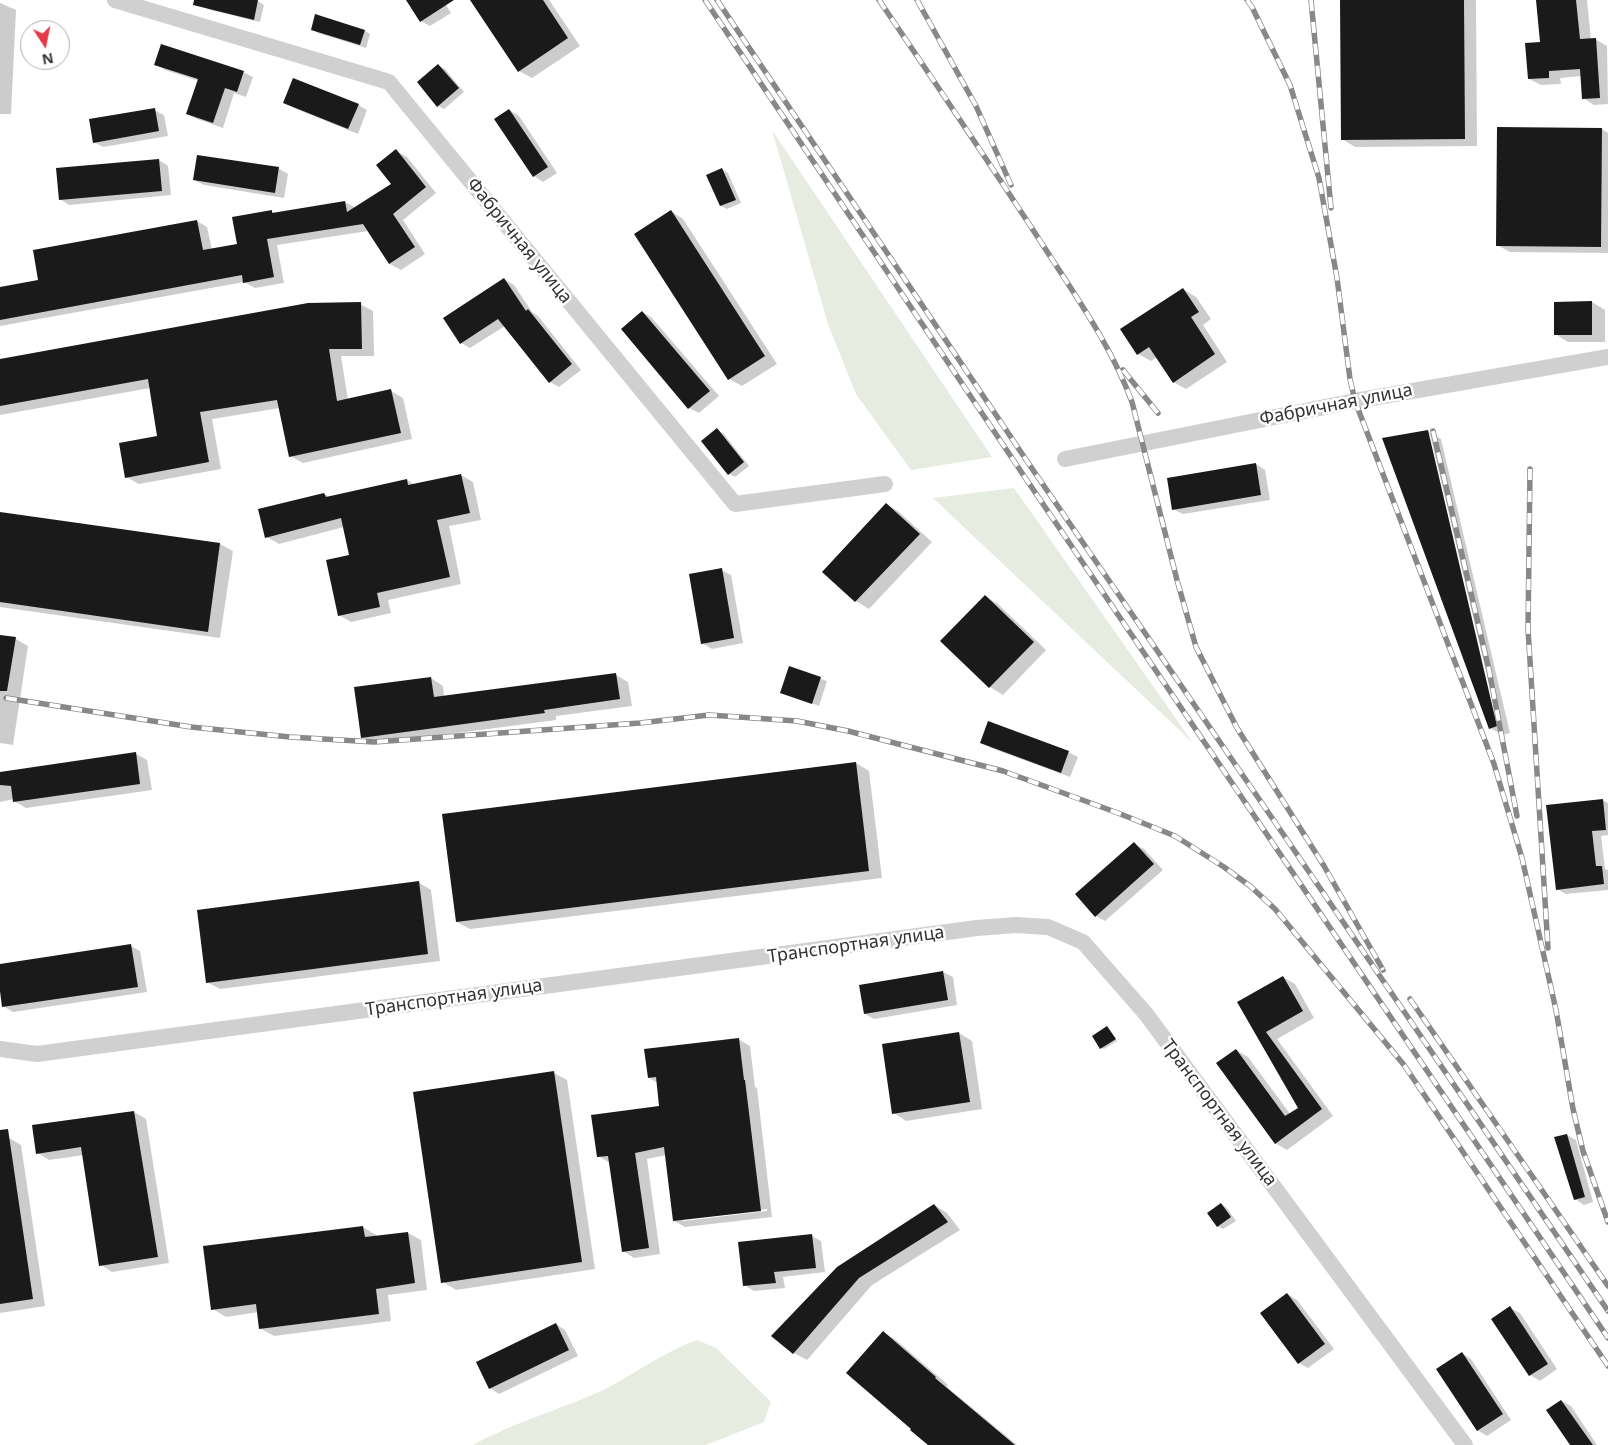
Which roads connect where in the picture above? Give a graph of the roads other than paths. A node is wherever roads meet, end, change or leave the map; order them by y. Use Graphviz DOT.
graph roads {
  1 [pos="115,0"];
  2 [pos="1608,357"];
  3 [pos="1065,459"];
  4 [pos="885,484"];
  5 [pos="0,1049"];
  6 [pos="1466,1445"];
  1 -- 4 [label="street, Фабричная улица"];
  2 -- 3 [label="street, Фабричная улица"];
  5 -- 6 [label="street, Транспортная улица"];
}
